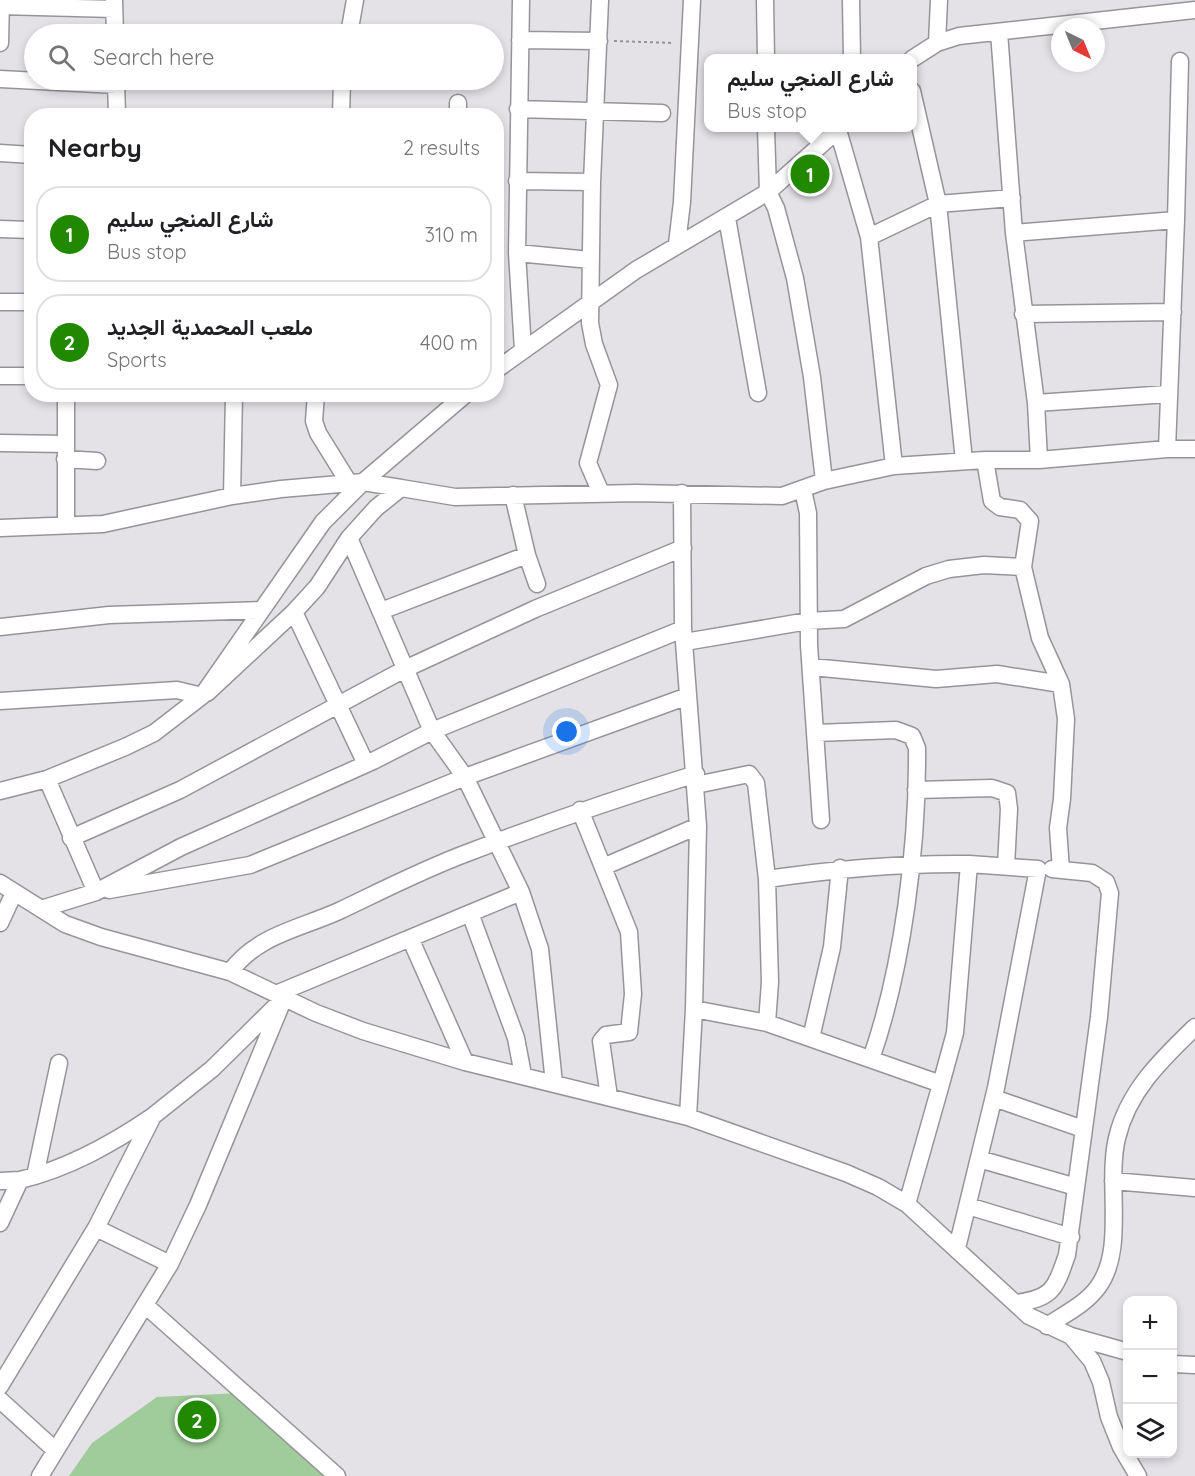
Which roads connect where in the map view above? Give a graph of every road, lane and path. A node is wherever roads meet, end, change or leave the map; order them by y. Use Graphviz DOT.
graph roads {
  1 [pos="1,0"];
  2 [pos="355,0"];
  3 [pos="521,0"];
  4 [pos="600,0"];
  5 [pos="692,0"];
  6 [pos="765,0"];
  7 [pos="851,0"];
  8 [pos="939,0"];
  9 [pos="78,4"];
  10 [pos="114,4"];
  11 [pos="0,6"];
  12 [pos="1195,10"];
  13 [pos="114,24"];
  14 [pos="351,24"];
  15 [pos="999,32"];
  16 [pos="520,40"];
  17 [pos="599,40"];
  18 [pos="0,43"];
  19 [pos="691,43"];
  20 [pos="937,44"];
  21 [pos="765,54"];
  22 [pos="852,54"];
  23 [pos="917,56"];
  24 [pos="1180,61"];
  25 [pos="0,79"];
  26 [pos="24,80"];
  27 [pos="116,90"];
  28 [pos="342,90"];
  29 [pos="117,108"];
  30 [pos="341,108"];
  31 [pos="518,109"];
  32 [pos="596,110"];
  33 [pos="662,113"];
  34 [pos="917,113"];
  35 [pos="766,132"];
  36 [pos="836,132"];
  37 [pos="840,132"];
  38 [pos="0,153"];
  39 [pos="24,154"];
  40 [pos="517,181"];
  41 [pos="591,182"];
  42 [pos="768,192"];
  43 [pos="1012,198"];
  44 [pos="938,204"];
  45 [pos="727,218"];
  46 [pos="1176,220"];
  47 [pos="0,229"];
  48 [pos="24,230"];
  49 [pos="1014,233"];
  50 [pos="869,237"];
  51 [pos="677,244"];
  52 [pos="517,253"];
  53 [pos="590,260"];
  54 [pos="0,291"];
  55 [pos="0,302"];
  56 [pos="24,302"];
  57 [pos="590,302"];
  58 [pos="1173,312"];
  59 [pos="1023,314"];
  60 [pos="523,350"];
  61 [pos="504,364"];
  62 [pos="0,376"];
  63 [pos="24,376"];
  64 [pos="758,393"];
  65 [pos="1168,394"];
  66 [pos="66,402"];
  67 [pos="234,402"];
  68 [pos="315,402"];
  69 [pos="455,402"];
  70 [pos="1035,403"];
  71 [pos="0,443"];
  72 [pos="1167,449"];
  73 [pos="1195,449"];
  74 [pos="66,452"];
  75 [pos="985,460"];
  76 [pos="1039,460"];
  77 [pos="97,461"];
  78 [pos="964,461"];
  79 [pos="894,466"];
  80 [pos="356,482"];
  81 [pos="824,482"];
  82 [pos="402,488"];
  83 [pos="804,490"];
  84 [pos="602,493"];
  85 [pos="682,493"];
  86 [pos="513,495"];
  87 [pos="232,496"];
  88 [pos="66,524"];
  89 [pos="0,528"];
  90 [pos="349,538"];
  91 [pos="683,549"];
  92 [pos="527,555"];
  93 [pos="1023,567"];
  94 [pos="537,584"];
  95 [pos="261,610"];
  96 [pos="381,611"];
  97 [pos="294,612"];
  98 [pos="808,621"];
  99 [pos="0,627"];
  100 [pos="684,635"];
  101 [pos="812,667"];
  102 [pos="405,669"];
  103 [pos="1061,684"];
  104 [pos="205,694"];
  105 [pos="687,696"];
  106 [pos="0,700"];
  107 [pos="338,704"];
  108 [pos="432,731"];
  109 [pos="816,733"];
  110 [pos="366,764"];
  111 [pos="465,777"];
  112 [pos="47,779"];
  113 [pos="696,780"];
  114 [pos="916,790"];
  115 [pos="0,791"];
  116 [pos="580,810"];
  117 [pos="820,820"];
  118 [pos="698,826"];
  119 [pos="72,838"];
  120 [pos="497,843"];
  121 [pos="910,863"];
  122 [pos="969,864"];
  123 [pos="1006,866"];
  124 [pos="603,867"];
  125 [pos="840,868"];
  126 [pos="1038,869"];
  127 [pos="1061,870"];
  128 [pos="767,879"];
  129 [pos="7,888"];
  130 [pos="96,892"];
  131 [pos="521,892"];
  132 [pos="41,909"];
  133 [pos="470,913"];
  134 [pos="0,923"];
  135 [pos="410,938"];
  136 [pos="230,972"];
  137 [pos="280,996"];
  138 [pos="694,1009"];
  139 [pos="767,1023"];
  140 [pos="1195,1027"];
  141 [pos="811,1038"];
  142 [pos="871,1059"];
  143 [pos="465,1062"];
  144 [pos="59,1063"];
  145 [pos="523,1075"];
  146 [pos="554,1083"];
  147 [pos="941,1084"];
  148 [pos="609,1097"];
  149 [pos="994,1098"];
  150 [pos="153,1116"];
  151 [pos="688,1117"];
  152 [pos="1083,1129"];
  153 [pos="979,1159"];
  154 [pos="28,1178"];
  155 [pos="0,1181"];
  156 [pos="1113,1181"];
  157 [pos="1076,1187"];
  158 [pos="1195,1188"];
  159 [pos="907,1204"];
  160 [pos="968,1206"];
  161 [pos="0,1223"];
  162 [pos="96,1228"];
  163 [pos="1071,1238"];
  164 [pos="957,1248"];
  165 [pos="170,1264"];
  166 [pos="1016,1303"];
  167 [pos="145,1305"];
  168 [pos="1047,1326"];
  169 [pos="1071,1336"];
  170 [pos="1123,1351"];
  171 [pos="1177,1364"];
  172 [pos="1195,1365"];
  173 [pos="0,1386"];
  174 [pos="0,1400"];
  175 [pos="55,1450"];
  176 [pos="40,1476"];
  177 [pos="337,1476"];
  178 [pos="1138,1476"];
  1 -- 11 [label="street"];
  2 -- 14 [label="street"];
  3 -- 16 [label="street"];
  4 -- 17 [label="street"];
  5 -- 19 [label="street"];
  6 -- 21 [label="street"];
  7 -- 22 [label="street"];
  8 -- 20 [label="street"];
  9 -- 10 [label="street"];
  9 -- 11 [label="street"];
  10 -- 13 [label="street"];
  11 -- 18 [label="street"];
  12 -- 15 [label="street"];
  15 -- 20 [label="street"];
  15 -- 43 [label="street"];
  16 -- 17 [label="street"];
  16 -- 31 [label="street"];
  17 -- 19 [label="path"];
  17 -- 32 [label="street"];
  19 -- 51 [label="street"];
  20 -- 23 [label="street"];
  24 -- 46 [label="street"];
  25 -- 26 [label="street"];
  27 -- 29 [label="street"];
  28 -- 30 [label="street"];
  31 -- 32 [label="street"];
  31 -- 40 [label="street"];
  32 -- 33 [label="street"];
  32 -- 41 [label="street"];
  34 -- 44 [label="street"];
  35 -- 42 [label="street"];
  36 -- 42 [label="street"];
  37 -- 50 [label="street"];
  38 -- 39 [label="street"];
  40 -- 41 [label="street"];
  40 -- 52 [label="street"];
  41 -- 53 [label="street"];
  42 -- 45 [label="street"];
  42 -- 81 [label="street"];
  43 -- 44 [label="street"];
  43 -- 49 [label="street"];
  44 -- 50 [label="street"];
  44 -- 78 [label="street"];
  45 -- 51 [label="street"];
  45 -- 64 [label="street"];
  46 -- 49 [label="street"];
  46 -- 58 [label="street"];
  47 -- 48 [label="street"];
  49 -- 59 [label="street"];
  50 -- 79 [label="street"];
  51 -- 57 [label="street"];
  52 -- 53 [label="street"];
  52 -- 60 [label="street"];
  53 -- 57 [label="street"];
  54 -- 55 [label="street"];
  55 -- 56 [label="street"];
  57 -- 60 [label="street"];
  57 -- 84 [label="street"];
  58 -- 59 [label="street"];
  58 -- 65 [label="street"];
  59 -- 70 [label="street"];
  60 -- 61 [label="street"];
  62 -- 63 [label="street"];
  65 -- 70 [label="street"];
  65 -- 72 [label="street"];
  66 -- 74 [label="street"];
  67 -- 87 [label="street"];
  68 -- 80 [label="street"];
  69 -- 80 [label="street"];
  70 -- 76 [label="street"];
  71 -- 74 [label="street"];
  72 -- 73 [label="street"];
  72 -- 76 [label="street"];
  74 -- 77 [label="street"];
  74 -- 88 [label="street"];
  75 -- 76 [label="street"];
  75 -- 78 [label="street"];
  75 -- 93 [label="street"];
  78 -- 79 [label="street"];
  79 -- 81 [label="street"];
  80 -- 82 [label="street"];
  80 -- 87 [label="street"];
  80 -- 95 [label="street"];
  81 -- 83 [label="street"];
  82 -- 86 [label="street"];
  82 -- 90 [label="street"];
  83 -- 85 [label="street"];
  83 -- 98 [label="street"];
  84 -- 85 [label="street"];
  84 -- 86 [label="street"];
  85 -- 91 [label="street"];
  86 -- 92 [label="street"];
  87 -- 88 [label="street"];
  88 -- 89 [label="street"];
  90 -- 96 [label="street"];
  90 -- 97 [label="street"];
  91 -- 100 [label="street"];
  91 -- 102 [label="street"];
  92 -- 94 [label="street"];
  92 -- 96 [label="street"];
  93 -- 98 [label="street"];
  93 -- 103 [label="street"];
  95 -- 99 [label="street"];
  95 -- 104 [label="street"];
  96 -- 102 [label="street"];
  97 -- 104 [label="street"];
  97 -- 107 [label="street"];
  98 -- 100 [label="street"];
  98 -- 101 [label="street"];
  100 -- 105 [label="street"];
  100 -- 108 [label="street"];
  101 -- 103 [label="street"];
  101 -- 109 [label="street"];
  102 -- 107 [label="street"];
  102 -- 108 [label="street"];
  103 -- 127 [label="street"];
  104 -- 106 [label="street"];
  104 -- 112 [label="street"];
  105 -- 111 [label="street"];
  105 -- 113 [label="street"];
  107 -- 110 [label="street"];
  107 -- 119 [label="street"];
  108 -- 110 [label="street"];
  108 -- 111 [label="street"];
  109 -- 114 [label="street"];
  109 -- 117 [label="street"];
  110 -- 130 [label="street"];
  111 -- 120 [label="street"];
  111 -- 130 [label="street"];
  112 -- 115 [label="street"];
  112 -- 119 [label="street"];
  113 -- 116 [label="street"];
  113 -- 118 [label="street"];
  113 -- 128 [label="street"];
  114 -- 121 [label="street"];
  114 -- 123 [label="street"];
  116 -- 120 [label="street"];
  116 -- 124 [label="street"];
  118 -- 124 [label="street"];
  118 -- 138 [label="street"];
  119 -- 130 [label="street"];
  120 -- 131 [label="street"];
  120 -- 136 [label="street"];
  121 -- 122 [label="street"];
  121 -- 125 [label="street"];
  121 -- 142 [label="street"];
  122 -- 123 [label="street"];
  122 -- 147 [label="street"];
  123 -- 126 [label="street"];
  124 -- 148 [label="street"];
  125 -- 128 [label="street"];
  125 -- 141 [label="street"];
  126 -- 127 [label="street"];
  126 -- 149 [label="street"];
  127 -- 152 [label="street"];
  128 -- 139 [label="street"];
  129 -- 132 [label="street"];
  129 -- 134 [label="street"];
  130 -- 132 [label="street"];
  131 -- 133 [label="street"];
  131 -- 146 [label="street"];
  132 -- 136 [label="street"];
  133 -- 135 [label="street"];
  133 -- 145 [label="street"];
  135 -- 137 [label="street"];
  135 -- 143 [label="street"];
  136 -- 137 [label="street"];
  137 -- 143 [label="street"];
  137 -- 150 [label="street"];
  137 -- 165 [label="street"];
  138 -- 139 [label="street"];
  138 -- 151 [label="street"];
  139 -- 141 [label="street"];
  140 -- 156 [label="street"];
  141 -- 142 [label="street"];
  142 -- 147 [label="street"];
  143 -- 145 [label="street"];
  144 -- 154 [label="street"];
  145 -- 146 [label="street"];
  146 -- 148 [label="street"];
  147 -- 159 [label="street"];
  148 -- 151 [label="street"];
  149 -- 152 [label="street"];
  149 -- 153 [label="street"];
  150 -- 154 [label="street"];
  150 -- 162 [label="street"];
  151 -- 159 [label="street"];
  152 -- 157 [label="street"];
  153 -- 157 [label="street"];
  153 -- 160 [label="street"];
  154 -- 155 [label="street"];
  154 -- 161 [label="street"];
  156 -- 158 [label="street"];
  156 -- 168 [label="street"];
  157 -- 163 [label="street"];
  159 -- 164 [label="street"];
  160 -- 163 [label="street"];
  160 -- 164 [label="street"];
  162 -- 165 [label="street"];
  162 -- 173 [label="street"];
  163 -- 166 [label="street"];
  164 -- 166 [label="street"];
  165 -- 167 [label="street"];
  166 -- 168 [label="street"];
  167 -- 175 [label="street"];
  167 -- 177 [label="street"];
  168 -- 169 [label="street"];
  169 -- 170 [label="street"];
  169 -- 178 [label="street"];
  171 -- 172 [label="street"];
  174 -- 175 [label="street"];
  175 -- 176 [label="street"];
}
